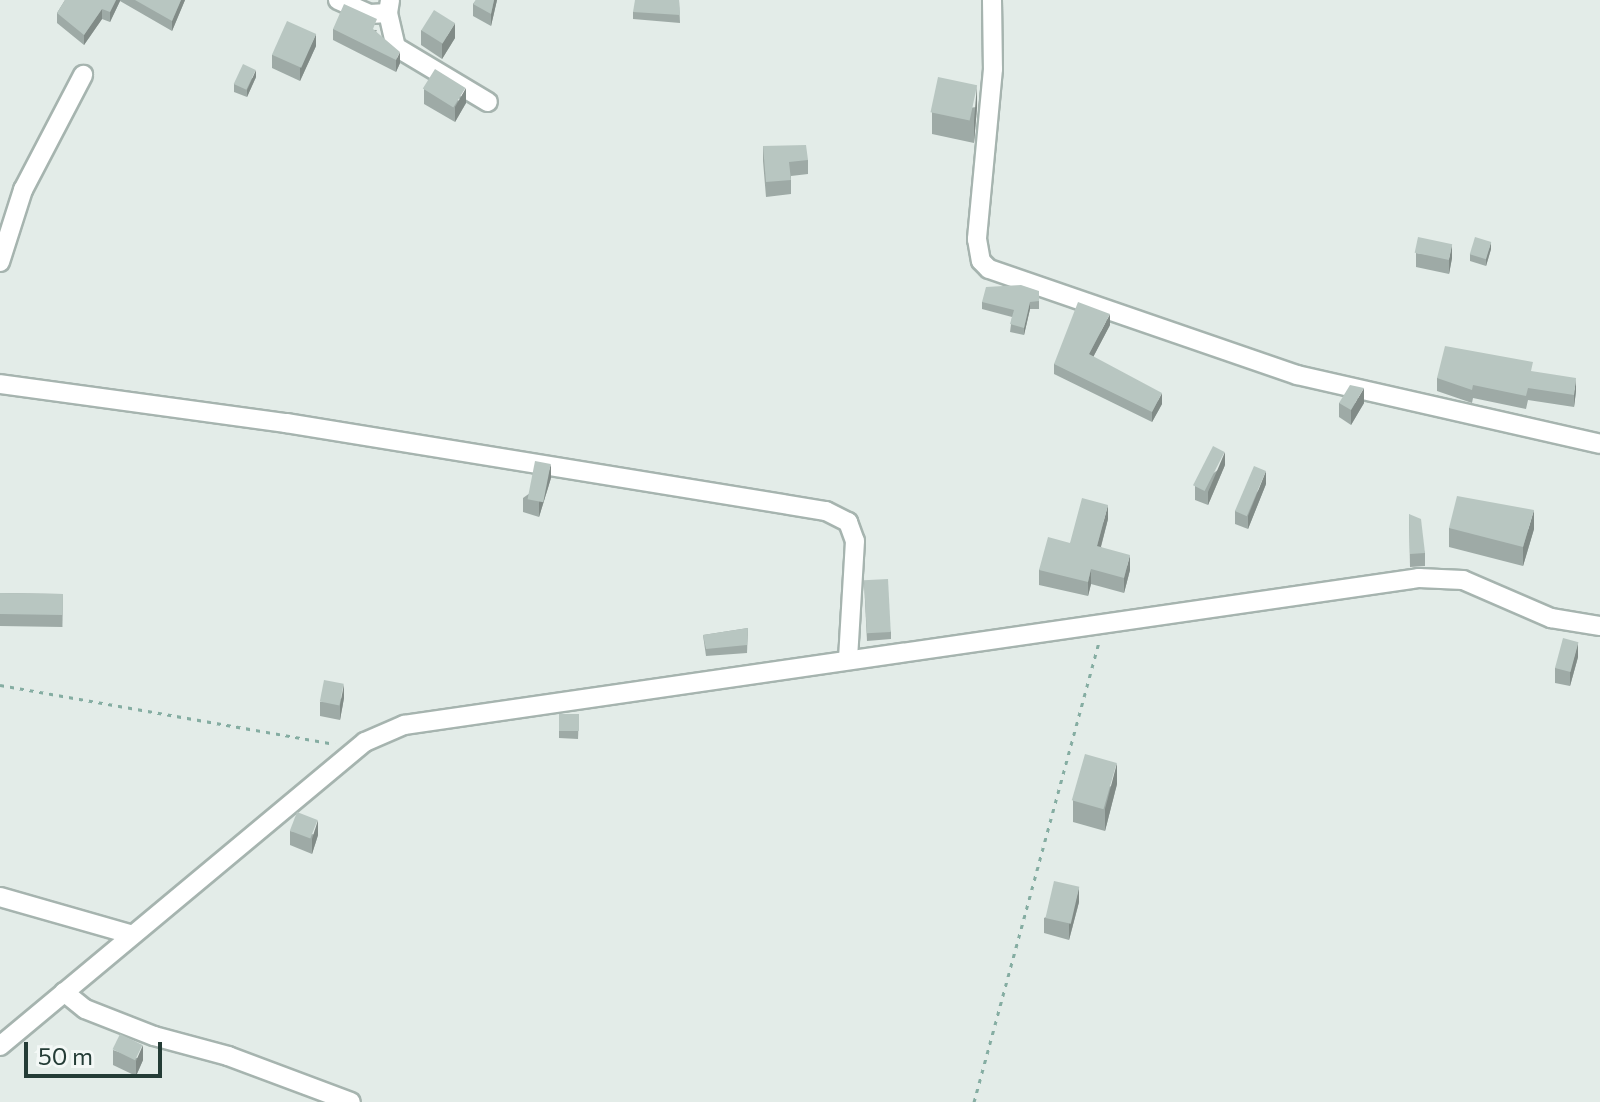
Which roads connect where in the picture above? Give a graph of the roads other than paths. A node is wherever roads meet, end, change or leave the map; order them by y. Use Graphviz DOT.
graph roads {
  1 [pos="338,0"];
  2 [pos="992,0"];
  3 [pos="389,6"];
  4 [pos="83,75"];
  5 [pos="488,102"];
  6 [pos="0,262"];
  7 [pos="0,384"];
  8 [pos="1600,444"];
  9 [pos="1600,626"];
  10 [pos="848,660"];
  11 [pos="0,897"];
  12 [pos="133,935"];
  13 [pos="73,1000"];
  14 [pos="0,1046"];
  15 [pos="351,1102"];
  1 -- 3 [label="street"];
  2 -- 8 [label="street"];
  3 -- 5 [label="street"];
  4 -- 6 [label="street"];
  7 -- 10 [label="street"];
  9 -- 10 [label="street"];
  10 -- 12 [label="street"];
  11 -- 12 [label="street"];
  12 -- 13 [label="street"];
  13 -- 14 [label="street"];
  13 -- 15 [label="street"];
}
